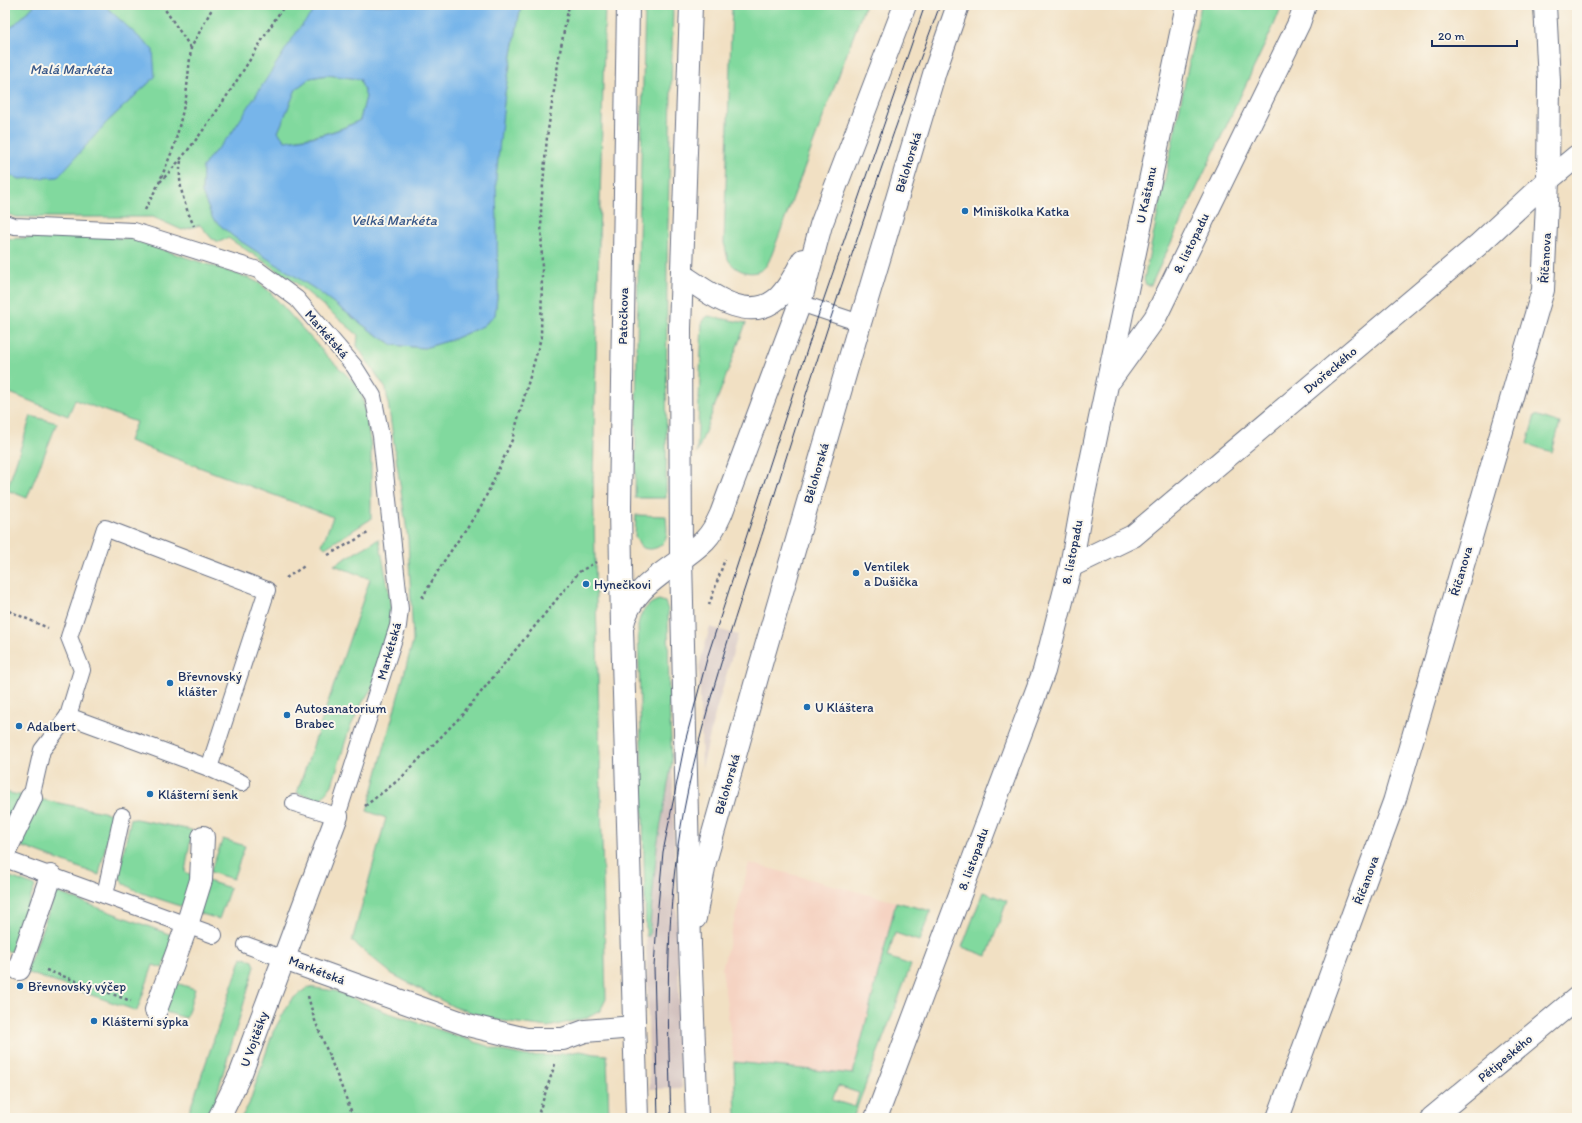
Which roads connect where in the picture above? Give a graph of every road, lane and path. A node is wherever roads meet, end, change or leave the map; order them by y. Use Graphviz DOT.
graph roads {
  1 [pos="162,5"];
  2 [pos="214,5"];
  3 [pos="286,5"];
  4 [pos="569,5"];
  5 [pos="628,5"];
  6 [pos="691,5"];
  7 [pos="905,5"];
  8 [pos="958,5"];
  9 [pos="1186,5"];
  10 [pos="1305,5"];
  11 [pos="1545,5"];
  12 [pos="191,48"];
  13 [pos="1577,156"];
  14 [pos="181,160"];
  15 [pos="1548,180"];
  16 [pos="159,183"];
  17 [pos="5,223"];
  18 [pos="821,225"];
  19 [pos="134,231"];
  20 [pos="215,257"];
  21 [pos="682,275"];
  22 [pos="800,303"];
  23 [pos="860,322"];
  24 [pos="1106,385"];
  25 [pos="390,521"];
  26 [pos="328,555"];
  27 [pos="726,556"];
  28 [pos="681,559"];
  29 [pos="599,560"];
  30 [pos="1071,566"];
  31 [pos="5,606"];
  32 [pos="708,608"];
  33 [pos="398,626"];
  34 [pos="622,628"];
  35 [pos="69,637"];
  36 [pos="68,716"];
  37 [pos="209,768"];
  38 [pos="242,783"];
  39 [pos="31,798"];
  40 [pos="294,803"];
  41 [pos="122,816"];
  42 [pos="337,816"];
  43 [pos="203,837"];
  44 [pos="5,851"];
  45 [pos="5,859"];
  46 [pos="51,876"];
  47 [pos="105,895"];
  48 [pos="187,925"];
  49 [pos="214,935"];
  50 [pos="246,945"];
  51 [pos="690,945"];
  52 [pos="292,961"];
  53 [pos="21,966"];
  54 [pos="1577,998"];
  55 [pos="156,1010"];
  56 [pos="634,1027"];
  57 [pos="563,1039"];
  58 [pos="881,1117"];
  59 [pos="219,1118"];
  60 [pos="354,1118"];
  61 [pos="537,1118"];
  62 [pos="637,1118"];
  63 [pos="697,1118"];
  64 [pos="1278,1118"];
  65 [pos="1432,1118"];
  1 -- 12 [label="path"];
  2 -- 12 [label="path"];
  3 -- 14 [label="path"];
  4 -- 33 [label="path"];
  5 -- 34 [label="street, Patočkova"];
  6 -- 21 [label="street"];
  7 -- 18 [label="street"];
  8 -- 23 [label="street, Bělohorská"];
  9 -- 24 [label="street, U Kaštanu"];
  10 -- 24 [label="street, 8. listopadu"];
  11 -- 15 [label="street, Říčanova"];
  12 -- 16 [label="path"];
  13 -- 15 [label="street, Dvořeckého"];
  14 -- 16 [label="path"];
  14 -- 20 [label="path"];
  15 -- 30 [label="street, Dvořeckého"];
  15 -- 64 [label="street, Říčanova"];
  16 -- 19 [label="path"];
  17 -- 19 [label="lane, Markétská"];
  18 -- 21 [label="street"];
  18 -- 22 [label="street"];
  19 -- 20 [label="lane, Markétská"];
  20 -- 25 [label="lane, Markétská"];
  21 -- 28 [label="street"];
  22 -- 23 [label="lane"];
  22 -- 28 [label="street"];
  23 -- 51 [label="street, Bělohorská"];
  24 -- 30 [label="street, 8. listopadu"];
  25 -- 26 [label="path"];
  25 -- 33 [label="lane, Markétská"];
  27 -- 32 [label="path"];
  28 -- 34 [label="street"];
  28 -- 51 [label="street, Bělohorská"];
  29 -- 42 [label="path"];
  30 -- 58 [label="street, 8. listopadu"];
  31 -- 35 [label="path"];
  33 -- 42 [label="lane, Markétská"];
  34 -- 56 [label="street"];
  35 -- 36 [label="lane"];
  35 -- 37 [label="lane"];
  36 -- 37 [label="lane"];
  36 -- 39 [label="lane"];
  37 -- 38 [label="lane"];
  39 -- 44 [label="street"];
  40 -- 42 [label="lane"];
  41 -- 47 [label="lane"];
  42 -- 52 [label="street, Markétská"];
  43 -- 48 [label="street"];
  45 -- 46 [label="lane"];
  46 -- 47 [label="lane"];
  46 -- 53 [label="street"];
  47 -- 48 [label="lane"];
  48 -- 49 [label="lane"];
  48 -- 55 [label="street"];
  50 -- 52 [label="lane"];
  51 -- 63 [label="street, Bělohorská"];
  52 -- 57 [label="street, Markétská"];
  52 -- 59 [label="street, U Vojtěšky"];
  52 -- 60 [label="path"];
  53 -- 55 [label="path"];
  54 -- 65 [label="street, Pětipeského"];
  56 -- 57 [label="street, Markétská"];
  56 -- 62 [label="street"];
  57 -- 61 [label="path"];
}
